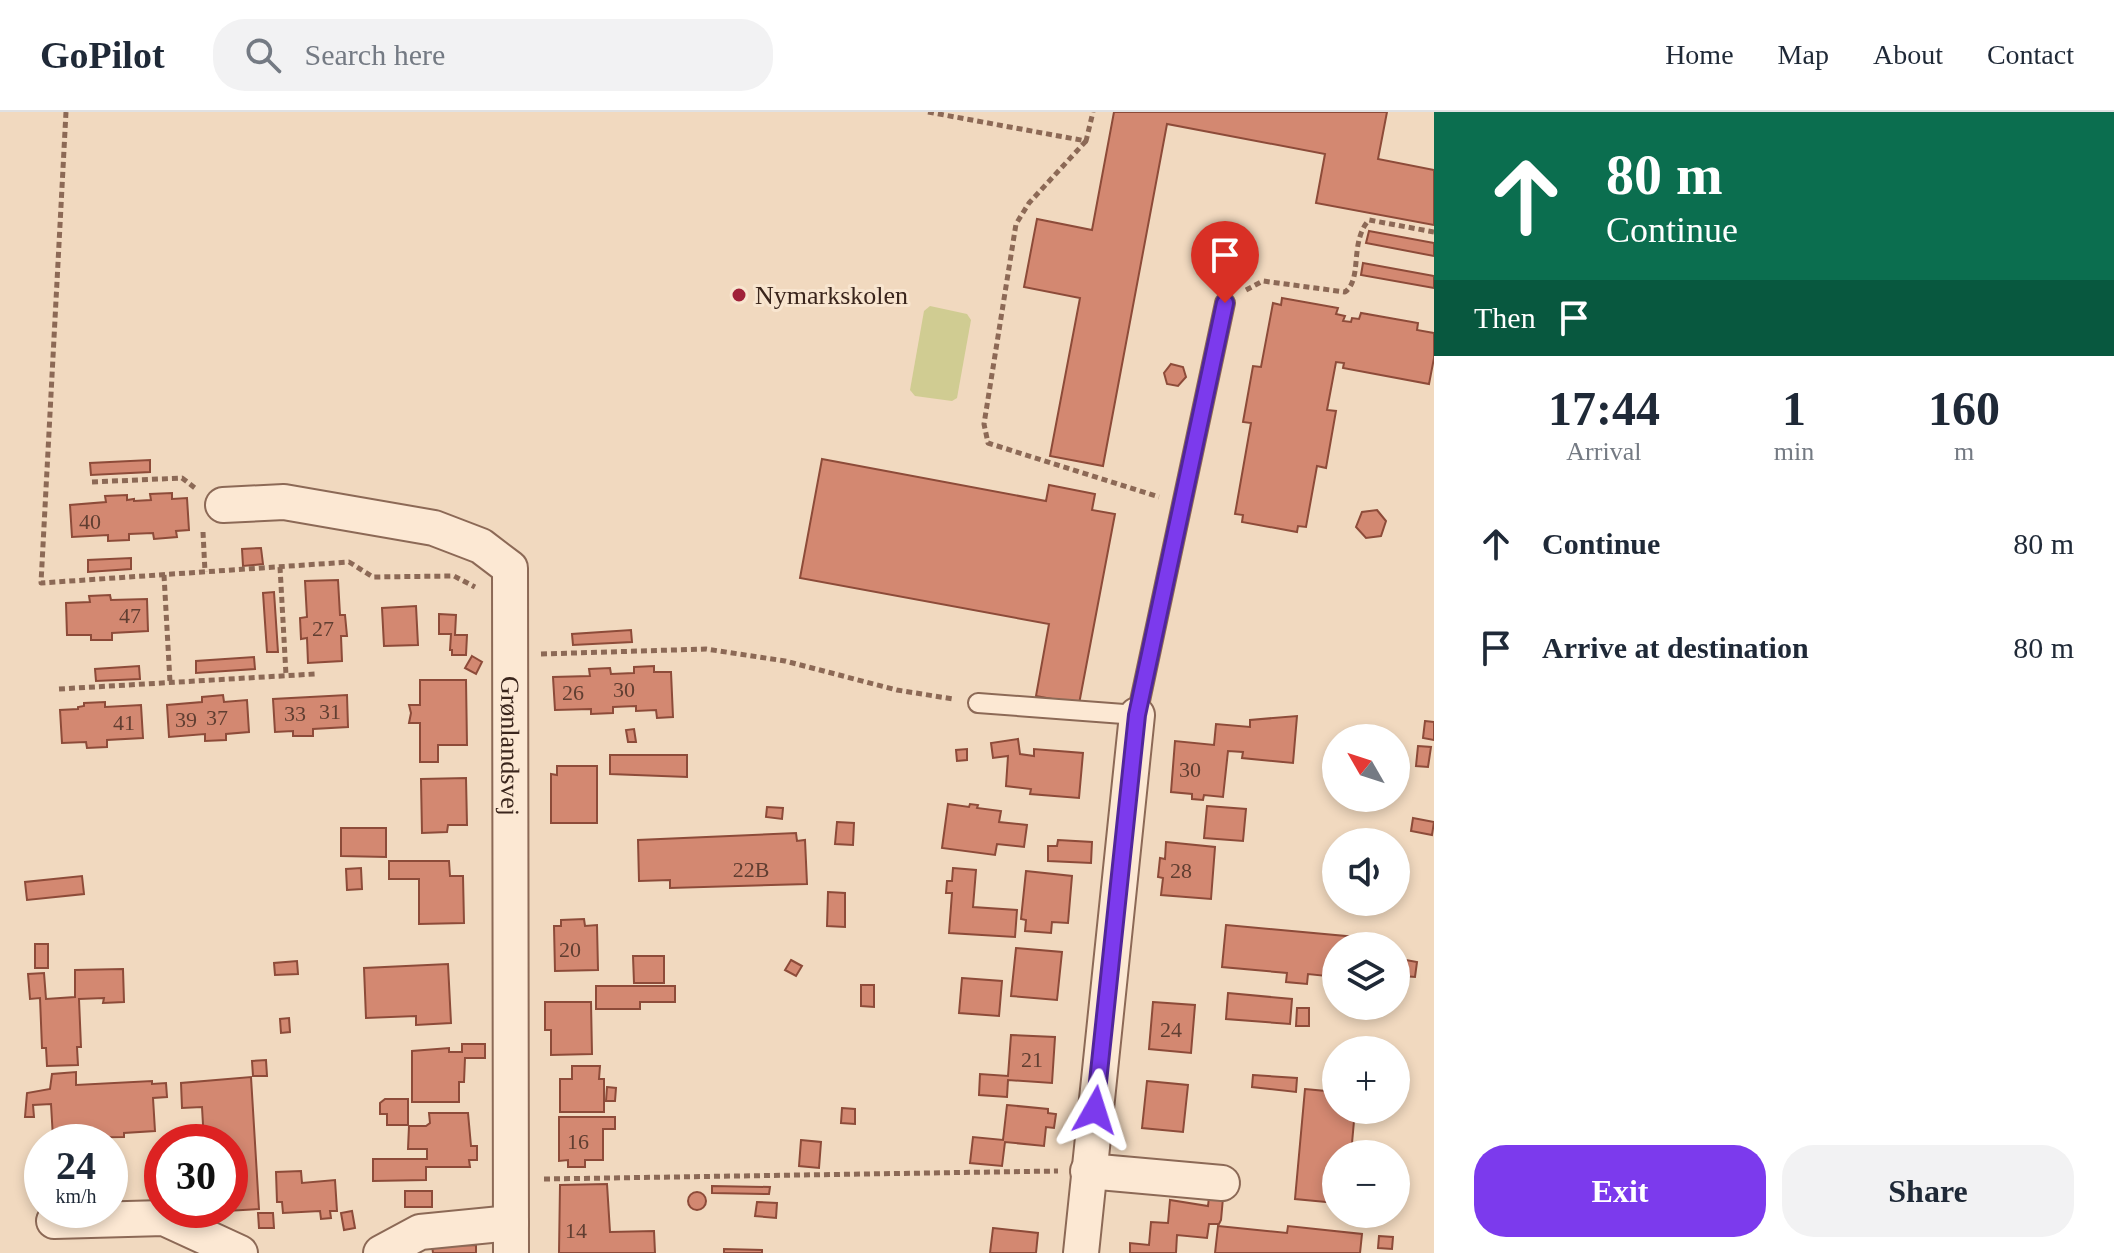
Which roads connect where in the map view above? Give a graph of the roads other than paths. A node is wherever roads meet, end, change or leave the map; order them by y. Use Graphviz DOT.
graph roads {
  1 [pos="1225,303"];
  2 [pos="209,509"];
  3 [pos="978,703"];
  4 [pos="1137,715"];
  5 [pos="1088,1171"];
  6 [pos="1222,1183"];
  7 [pos="128,1219"];
  8 [pos="511,1238"];
  9 [pos="240,1253"];
  10 [pos="381,1253"];
  11 [pos="1081,1253"];
  1 -- 4 [label="lane"];
  2 -- 8 [label="street, Grønlandsvej"];
  3 -- 4 [label="lane"];
  4 -- 5 [label="street"];
  5 -- 6 [label="street"];
  5 -- 11 [label="street"];
  7 -- 9 [label="street"];
  8 -- 10 [label="street, Grønlandsvej"];
}
